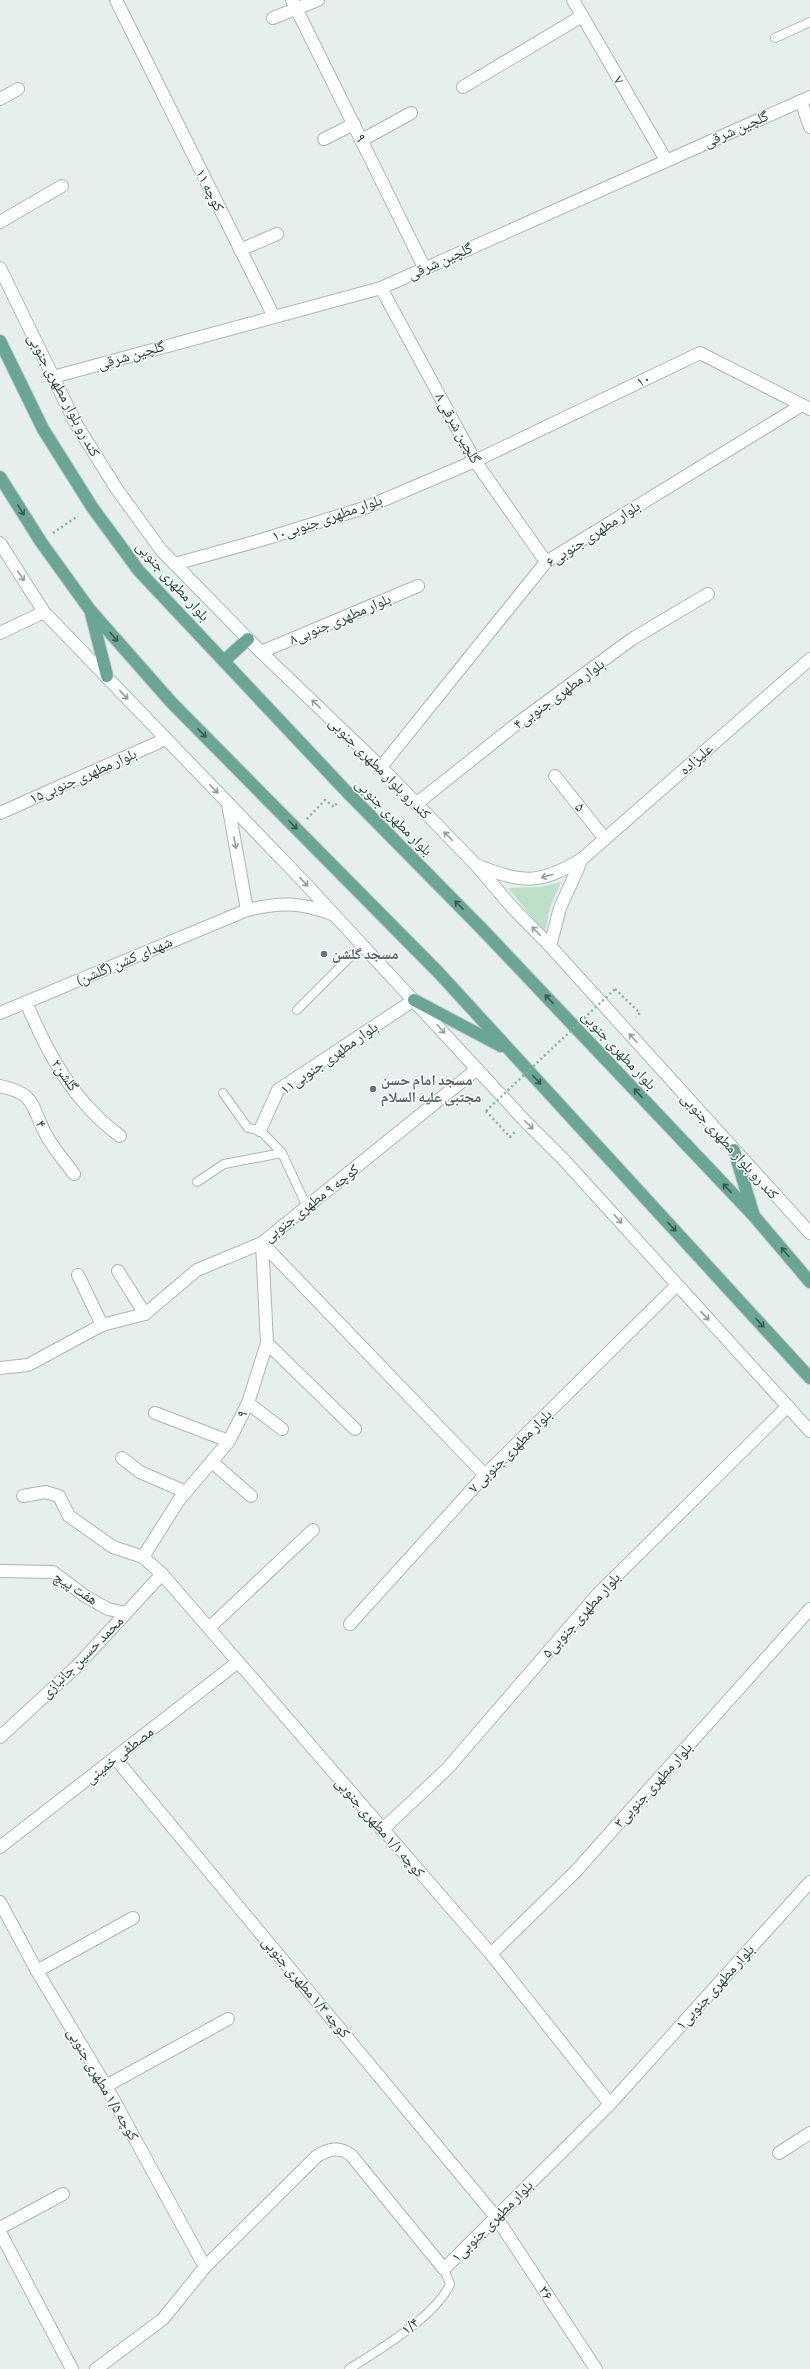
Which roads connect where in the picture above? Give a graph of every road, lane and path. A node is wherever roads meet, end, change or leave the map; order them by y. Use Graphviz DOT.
graph roads {
  1 [pos="116,0"];
  2 [pos="318,0"];
  3 [pos="573,0"];
  4 [pos="294,4"];
  5 [pos="582,16"];
  6 [pos="273,18"];
  7 [pos="810,22"];
  8 [pos="775,38"];
  9 [pos="463,87"];
  10 [pos="18,89"];
  11 [pos="0,99"];
  12 [pos="805,99"];
  13 [pos="411,113"];
  14 [pos="354,124"];
  15 [pos="810,126"];
  16 [pos="324,140"];
  17 [pos="362,140"];
  18 [pos="666,160"];
  19 [pos="62,186"];
  20 [pos="0,222"];
  21 [pos="277,234"];
  22 [pos="240,250"];
  23 [pos="424,267"];
  24 [pos="0,268"];
  25 [pos="381,288"];
  26 [pos="273,316"];
  27 [pos="0,341"];
  28 [pos="53,377"];
  29 [pos="806,407"];
  30 [pos="474,461"];
  31 [pos="0,477"];
  32 [pos="92,506"];
  33 [pos="41,542"];
  34 [pos="0,543"];
  35 [pos="546,562"];
  36 [pos="174,564"];
  37 [pos="418,586"];
  38 [pos="708,594"];
  39 [pos="90,610"];
  40 [pos="44,612"];
  41 [pos="0,633"];
  42 [pos="248,639"];
  43 [pos="261,652"];
  44 [pos="810,659"];
  45 [pos="224,661"];
  46 [pos="107,676"];
  47 [pos="166,739"];
  48 [pos="381,767"];
  49 [pos="555,776"];
  50 [pos="347,792"];
  51 [pos="228,804"];
  52 [pos="416,804"];
  53 [pos="0,813"];
  54 [pos="298,830"];
  55 [pos="605,838"];
  56 [pos="582,859"];
  57 [pos="477,866"];
  58 [pos="247,910"];
  59 [pos="334,915"];
  60 [pos="362,945"];
  61 [pos="550,946"];
  62 [pos="414,1000"];
  63 [pos="26,1002"];
  64 [pos="297,1010"];
  65 [pos="0,1013"];
  66 [pos="640,1013"];
  67 [pos="510,1051"];
  68 [pos="477,1069"];
  69 [pos="0,1086"];
  70 [pos="223,1093"];
  71 [pos="260,1130"];
  72 [pos="120,1136"];
  73 [pos="510,1137"];
  74 [pos="734,1150"];
  75 [pos="282,1153"];
  76 [pos="74,1174"];
  77 [pos="197,1182"];
  78 [pos="307,1207"];
  79 [pos="754,1216"];
  80 [pos="810,1233"];
  81 [pos="262,1243"];
  82 [pos="118,1271"];
  83 [pos="78,1275"];
  84 [pos="810,1282"];
  85 [pos="677,1285"];
  86 [pos="145,1314"];
  87 [pos="102,1325"];
  88 [pos="267,1343"];
  89 [pos="0,1368"];
  90 [pos="810,1378"];
  91 [pos="248,1403"];
  92 [pos="788,1406"];
  93 [pos="154,1413"];
  94 [pos="282,1429"];
  95 [pos="355,1429"];
  96 [pos="810,1431"];
  97 [pos="229,1441"];
  98 [pos="122,1458"];
  99 [pos="212,1462"];
  100 [pos="485,1475"];
  101 [pos="186,1492"];
  102 [pos="23,1496"];
  103 [pos="251,1496"];
  104 [pos="313,1530"];
  105 [pos="143,1557"];
  106 [pos="0,1571"];
  107 [pos="162,1574"];
  108 [pos="810,1609"];
  109 [pos="126,1613"];
  110 [pos="350,1624"];
  111 [pos="209,1628"];
  112 [pos="238,1662"];
  113 [pos="0,1737"];
  114 [pos="116,1758"];
  115 [pos="382,1830"];
  116 [pos="0,1847"];
  117 [pos="810,1882"];
  118 [pos="0,1902"];
  119 [pos="133,1918"];
  120 [pos="491,1954"];
  121 [pos="37,1970"];
  122 [pos="228,2019"];
  123 [pos="106,2086"];
  124 [pos="610,2104"];
  125 [pos="810,2133"];
  126 [pos="779,2153"];
  127 [pos="63,2194"];
  128 [pos="496,2217"];
  129 [pos="0,2228"];
  130 [pos="0,2232"];
  131 [pos="205,2267"];
  132 [pos="444,2269"];
  133 [pos="72,2369"];
  134 [pos="96,2369"];
  135 [pos="349,2369"];
  136 [pos="596,2369"];
  1 -- 22 [label="street, کوچه ۱۱"];
  2 -- 4 [label="street"];
  3 -- 5 [label="street, ۷"];
  4 -- 6 [label="street"];
  4 -- 14 [label="street, ۹"];
  5 -- 9 [label="street"];
  5 -- 18 [label="street, ۷"];
  7 -- 8 [label="lane"];
  10 -- 11 [label="street"];
  12 -- 15 [label="street"];
  12 -- 18 [label="street, گلچین شرقی"];
  13 -- 17 [label="street"];
  14 -- 16 [label="street"];
  14 -- 17 [label="street, ۹"];
  17 -- 23 [label="street, ۹"];
  18 -- 23 [label="street, گلچین شرقی"];
  19 -- 20 [label="street"];
  21 -- 22 [label="street"];
  22 -- 26 [label="street, کوچه ۱۱"];
  23 -- 25 [label="street, گلچین شرقی"];
  24 -- 28 [label="street, کند رو بلوار مطهری جنوبی"];
  25 -- 26 [label="street, گلچین شرقی"];
  25 -- 30 [label="street, ۸ گلچین شرقی"];
  26 -- 28 [label="street, گلچین شرقی"];
  27 -- 32 [label="main road, بلوار مطهری جنوبی"];
  28 -- 36 [label="street, کند رو بلوار مطهری جنوبی"];
  29 -- 30 [label="street, ۱۰"];
  29 -- 35 [label="street, بلوار مطهری جنوبی۶"];
  30 -- 35 [label="street, ۸ گلچین شرقی"];
  30 -- 36 [label="street, بلوار مطهری جنوبی۱۰"];
  31 -- 33 [label="main road, one-way"];
  32 -- 33 [label="path"];
  32 -- 45 [label="main road, بلوار مطهری جنوبی"];
  33 -- 39 [label="main road"];
  34 -- 40 [label="street, one-way"];
  35 -- 48 [label="street, بلوار مطهری جنوبی۶"];
  36 -- 42 [label="street, کند رو بلوار مطهری جنوبی"];
  37 -- 43 [label="street, ۸بلوار مطهری جنوبی"];
  38 -- 52 [label="street, بلوار مطهری جنوبی۴"];
  39 -- 46 [label="main road"];
  39 -- 54 [label="main road, one-way"];
  40 -- 41 [label="street"];
  40 -- 46 [label="street"];
  42 -- 43 [label="street, کند رو بلوار مطهری جنوبی"];
  42 -- 45 [label="main road"];
  48 -- 43 [label="street, کند رو بلوار مطهری جنوبی, one-way"];
  44 -- 55 [label="street, علیزاده"];
  45 -- 50 [label="main road, بلوار مطهری جنوبی"];
  46 -- 47 [label="street, one-way"];
  47 -- 51 [label="street, one-way"];
  47 -- 53 [label="street, بلوار مطهری جنوبی۱۵"];
  48 -- 52 [label="street, کند رو بلوار مطهری جنوبی"];
  49 -- 55 [label="street, ۵"];
  50 -- 54 [label="path"];
  79 -- 50 [label="main road, بلوار مطهری جنوبی, one-way"];
  51 -- 58 [label="street, one-way"];
  51 -- 59 [label="street, one-way"];
  57 -- 52 [label="street, کند رو بلوار مطهری جنوبی, one-way"];
  54 -- 67 [label="main road"];
  55 -- 56 [label="street, علیزاده"];
  56 -- 57 [label="street, علیزاده, one-way"];
  56 -- 61 [label="street, علیزاده"];
  61 -- 57 [label="street, کند رو بلوار مطهری جنوبی, one-way"];
  58 -- 59 [label="street, شهدای کشن (گلشن)"];
  58 -- 63 [label="street, شهدای کشن (گلشن)"];
  59 -- 60 [label="street"];
  60 -- 62 [label="street"];
  60 -- 64 [label="lane"];
  74 -- 61 [label="street, کند رو بلوار مطهری جنوبی, one-way"];
  62 -- 67 [label="main road"];
  62 -- 68 [label="street, one-way"];
  62 -- 71 [label="street, بلوار مطهری جنوبی۱۱"];
  63 -- 65 [label="street, شهدای کشن (گلشن)"];
  63 -- 72 [label="street, گلشن۲"];
  66 -- 73 [label="path, bridge"];
  67 -- 90 [label="main road, one-way"];
  68 -- 78 [label="street, کوچه ۹ مطهری جنوبی"];
  68 -- 85 [label="street, one-way"];
  69 -- 76 [label="street, ۴"];
  70 -- 71 [label="lane"];
  71 -- 75 [label="lane"];
  74 -- 79 [label="main road"];
  74 -- 80 [label="street, کند رو بلوار مطهری جنوبی"];
  75 -- 77 [label="lane"];
  75 -- 78 [label="lane"];
  78 -- 81 [label="street, کوچه ۹ مطهری جنوبی"];
  84 -- 79 [label="main road, بلوار مطهری جنوبی, one-way"];
  81 -- 86 [label="street, کوچه ۹ مطهری جنوبی"];
  81 -- 88 [label="street, ۹"];
  81 -- 100 [label="street"];
  82 -- 86 [label="street"];
  83 -- 87 [label="street"];
  85 -- 92 [label="street, one-way"];
  85 -- 100 [label="street, ۷ بلوار مطهری جنوبی"];
  86 -- 87 [label="street, کوچه ۹ مطهری جنوبی"];
  87 -- 89 [label="street, کوچه ۹ مطهری جنوبی"];
  88 -- 91 [label="street, ۹"];
  88 -- 95 [label="street"];
  91 -- 94 [label="street"];
  91 -- 97 [label="street, ۹"];
  92 -- 96 [label="street"];
  92 -- 115 [label="street, ۵بلوار مطهری جنوبی"];
  93 -- 97 [label="street"];
  97 -- 99 [label="street, ۹"];
  98 -- 101 [label="street"];
  99 -- 101 [label="street, ۹"];
  99 -- 103 [label="street"];
  100 -- 110 [label="street, ۷ بلوار مطهری جنوبی"];
  101 -- 105 [label="street, ۹"];
  102 -- 105 [label="street"];
  104 -- 111 [label="street"];
  105 -- 107 [label="street, کوچه ۱/۱ مطهری جنوبی"];
  106 -- 109 [label="street, هفت پیچ"];
  107 -- 109 [label="street, محمد حسین جانبازی"];
  107 -- 111 [label="street, کوچه ۱/۱ مطهری جنوبی"];
  108 -- 120 [label="street, بلوار مطهری جنوبی۳"];
  109 -- 113 [label="street, محمد حسین جانبازی"];
  111 -- 112 [label="street, کوچه ۱/۱ مطهری جنوبی"];
  112 -- 114 [label="street, مصطفی خمینی"];
  112 -- 115 [label="street, کوچه ۱/۱ مطهری جنوبی"];
  114 -- 116 [label="street, مصطفی خمینی"];
  114 -- 128 [label="street, کوچه ۱/۳ مطهری جنوبی"];
  115 -- 120 [label="street, کوچه ۱/۱ مطهری جنوبی"];
  117 -- 124 [label="street, ۱بلوار مطهری جنوبی"];
  118 -- 121 [label="street, کوچه ۱/۵ مطهری جنوبی"];
  119 -- 121 [label="street"];
  120 -- 124 [label="street, کوچه ۱/۱ مطهری جنوبی"];
  121 -- 123 [label="street, کوچه ۱/۵ مطهری جنوبی"];
  122 -- 123 [label="street"];
  123 -- 131 [label="street, کوچه ۱/۵ مطهری جنوبی"];
  124 -- 128 [label="street, ۱بلوار مطهری جنوبی"];
  125 -- 126 [label="street"];
  127 -- 129 [label="street"];
  128 -- 132 [label="street, ۱بلوار مطهری جنوبی"];
  128 -- 136 [label="street, ۳۶"];
  130 -- 133 [label="street"];
  131 -- 132 [label="street, ۱بلوار مطهری جنوبی"];
  131 -- 134 [label="street, ۱بلوار مطهری جنوبی"];
  132 -- 135 [label="lane, ۱/۴"];
}
